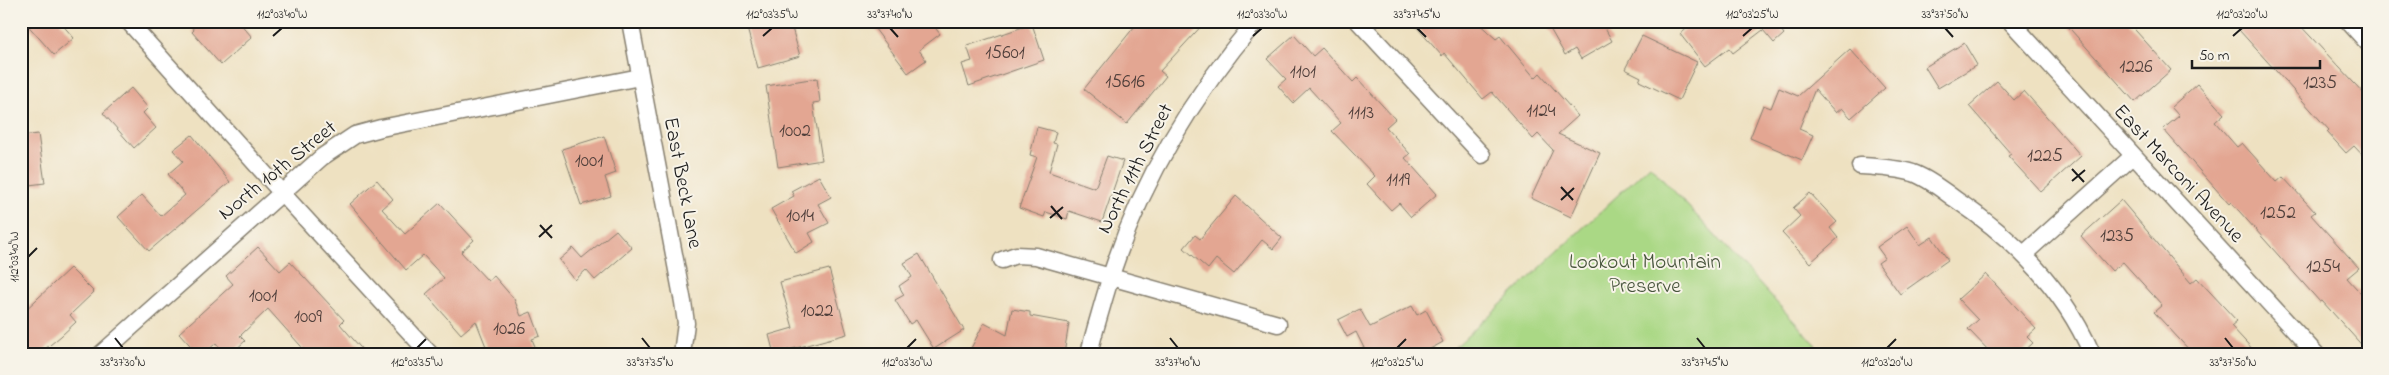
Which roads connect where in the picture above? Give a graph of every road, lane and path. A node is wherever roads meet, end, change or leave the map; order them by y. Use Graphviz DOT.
graph roads {
  1 [pos="128,21"];
  2 [pos="630,21"];
  3 [pos="1256,21"];
  4 [pos="1358,21"];
  5 [pos="2348,21"];
  6 [pos="2011,22"];
  7 [pos="2368,43"];
  8 [pos="640,77"];
  9 [pos="1482,155"];
  10 [pos="2132,156"];
  11 [pos="1860,166"];
  12 [pos="281,192"];
  13 [pos="2024,254"];
  14 [pos="1002,260"];
  15 [pos="1110,276"];
  16 [pos="1278,324"];
  17 [pos="100,354"];
  18 [pos="430,354"];
  19 [pos="682,354"];
  20 [pos="1090,354"];
  21 [pos="2092,354"];
  22 [pos="2316,354"];
  1 -- 12 [label="street"];
  2 -- 8 [label="street, East Beck Lane"];
  3 -- 15 [label="street, North 11th Street"];
  4 -- 9 [label="street"];
  5 -- 7 [label="street"];
  6 -- 10 [label="street, East Marconi Avenue"];
  8 -- 12 [label="street, North 10th Street"];
  8 -- 19 [label="street, East Beck Lane"];
  10 -- 13 [label="street"];
  10 -- 22 [label="street, East Marconi Avenue"];
  11 -- 13 [label="street"];
  12 -- 17 [label="street, North 10th Street"];
  12 -- 18 [label="street"];
  13 -- 21 [label="street"];
  14 -- 15 [label="street"];
  15 -- 16 [label="street"];
  15 -- 20 [label="street, North 11th Street"];
}
